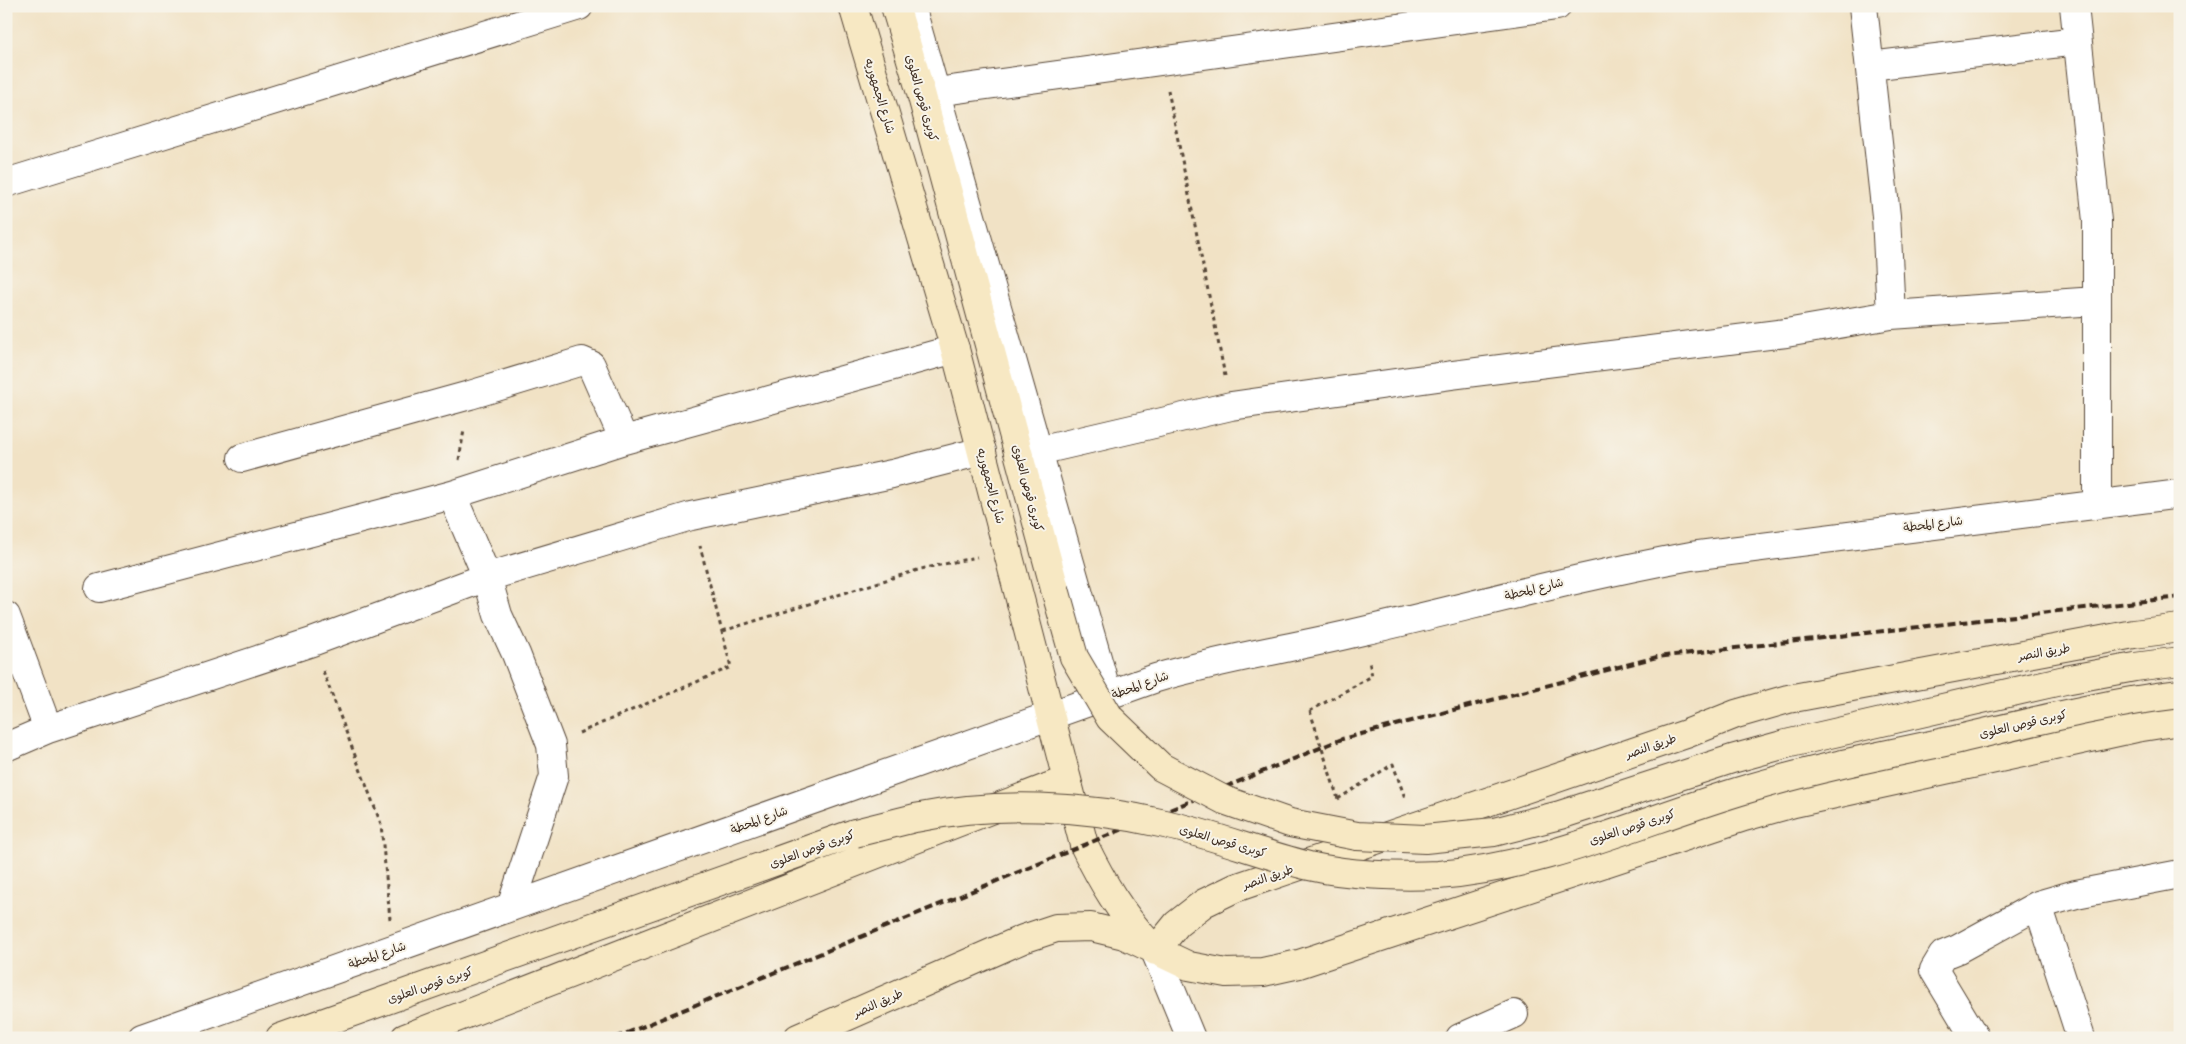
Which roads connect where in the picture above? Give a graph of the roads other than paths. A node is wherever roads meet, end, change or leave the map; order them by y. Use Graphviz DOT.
graph roads {
  1 [pos="578,6"];
  2 [pos="853,6"];
  3 [pos="895,6"];
  4 [pos="911,6"];
  5 [pos="1557,6"];
  6 [pos="1862,6"];
  7 [pos="2074,6"];
  8 [pos="2077,41"];
  9 [pos="1870,66"];
  10 [pos="936,92"];
  11 [pos="6,183"];
  12 [pos="2096,301"];
  13 [pos="1891,314"];
  14 [pos="955,349"];
  15 [pos="624,440"];
  16 [pos="982,451"];
  17 [pos="1038,451"];
  18 [pos="242,458"];
  19 [pos="2180,494"];
  20 [pos="452,495"];
  21 [pos="2096,503"];
  22 [pos="487,577"];
  23 [pos="99,588"];
  24 [pos="6,616"];
  25 [pos="2180,628"];
  26 [pos="2180,662"];
  27 [pos="2180,694"];
  28 [pos="1108,696"];
  29 [pos="1050,716"];
  30 [pos="2180,721"];
  31 [pos="48,729"];
  32 [pos="6,747"];
  33 [pos="1067,780"];
  34 [pos="2180,874"];
  35 [pos="2038,906"];
  36 [pos="511,907"];
  37 [pos="1155,951"];
  38 [pos="1514,1014"];
  39 [pos="142,1038"];
  40 [pos="280,1038"];
  41 [pos="405,1038"];
  42 [pos="798,1038"];
  43 [pos="1191,1038"];
  44 [pos="1460,1038"];
  45 [pos="1975,1038"];
  46 [pos="2081,1038"];
  1 -- 11 [label="street"];
  2 -- 14 [label="street, شارع الجمهوريه"];
  3 -- 26 [label="street, كوبرى قوص العلوى, bridge"];
  4 -- 10 [label="street"];
  5 -- 10 [label="street"];
  6 -- 9 [label="street"];
  7 -- 8 [label="street"];
  8 -- 9 [label="street"];
  8 -- 12 [label="street"];
  9 -- 13 [label="street"];
  10 -- 17 [label="street"];
  12 -- 13 [label="street"];
  12 -- 21 [label="street"];
  13 -- 17 [label="street"];
  14 -- 15 [label="street"];
  14 -- 16 [label="street, شارع الجمهوريه"];
  15 -- 18 [label="street"];
  15 -- 20 [label="street"];
  16 -- 22 [label="street"];
  16 -- 29 [label="street, شارع الجمهوريه"];
  17 -- 28 [label="street"];
  19 -- 21 [label="street, شارع المحطة"];
  20 -- 22 [label="street"];
  20 -- 23 [label="street"];
  21 -- 28 [label="street, شارع المحطة"];
  22 -- 31 [label="street"];
  22 -- 36 [label="street"];
  24 -- 31 [label="street"];
  25 -- 37 [label="street, طريق النصر"];
  27 -- 40 [label="street, كوبرى قوص العلوى, bridge"];
  28 -- 29 [label="street, شارع المحطة"];
  29 -- 33 [label="street, شارع الجمهوريه"];
  29 -- 36 [label="street, شارع المحطة"];
  30 -- 37 [label="street, طريق النصر"];
  31 -- 32 [label="street"];
  33 -- 37 [label="street, شارع الجمهوريه"];
  33 -- 41 [label="street"];
  34 -- 35 [label="street"];
  35 -- 45 [label="street"];
  35 -- 46 [label="street"];
  36 -- 39 [label="street, شارع المحطة"];
  37 -- 42 [label="street, طريق النصر"];
  37 -- 43 [label="street"];
  38 -- 44 [label="street"];
}
